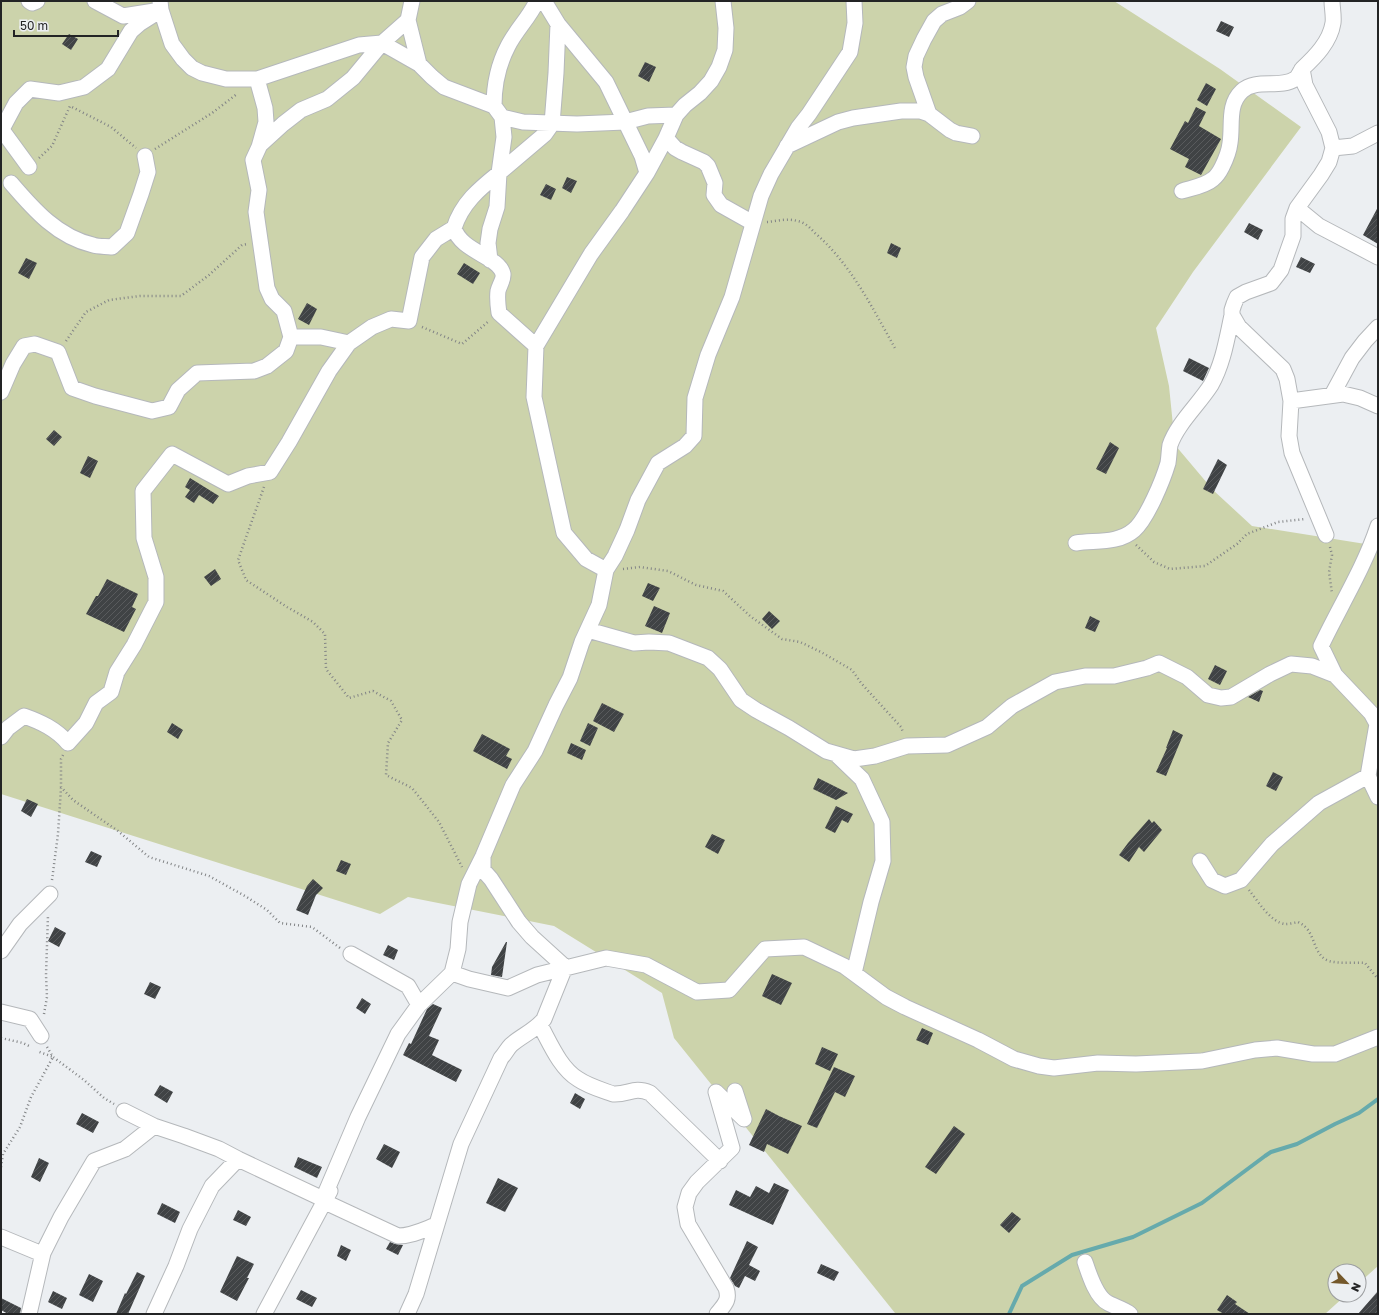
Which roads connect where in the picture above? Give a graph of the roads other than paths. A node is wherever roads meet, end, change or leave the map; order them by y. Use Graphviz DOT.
graph roads {
  1 [pos="29,1"];
  2 [pos="37,1"];
  3 [pos="96,1"];
  4 [pos="412,1"];
  5 [pos="537,1"];
  6 [pos="544,1"];
  7 [pos="723,1"];
  8 [pos="854,1"];
  9 [pos="968,1"];
  10 [pos="1332,1"];
  11 [pos="160,6"];
  12 [pos="408,20"];
  13 [pos="558,24"];
  14 [pos="382,43"];
  15 [pos="419,64"];
  16 [pos="1302,69"];
  17 [pos="257,79"];
  18 [pos="498,112"];
  19 [pos="928,114"];
  20 [pos="676,115"];
  21 [pos="625,122"];
  22 [pos="552,124"];
  23 [pos="2,131"];
  24 [pos="1378,134"];
  25 [pos="972,136"];
  26 [pos="666,138"];
  27 [pos="787,146"];
  28 [pos="259,147"];
  29 [pos="1333,148"];
  30 [pos="144,156"];
  31 [pos="29,167"];
  32 [pos="499,173"];
  33 [pos="647,173"];
  34 [pos="10,183"];
  35 [pos="1182,191"];
  36 [pos="1297,208"];
  37 [pos="752,223"];
  38 [pos="454,228"];
  39 [pos="1378,257"];
  40 [pos="490,260"];
  41 [pos="1232,315"];
  42 [pos="1378,326"];
  43 [pos="291,337"];
  44 [pos="349,343"];
  45 [pos="536,346"];
  46 [pos="1,392"];
  47 [pos="1332,395"];
  48 [pos="1291,401"];
  49 [pos="1378,406"];
  50 [pos="1378,526"];
  51 [pos="1326,535"];
  52 [pos="1076,543"];
  53 [pos="606,570"];
  54 [pos="588,630"];
  55 [pos="1335,675"];
  56 [pos="1,737"];
  57 [pos="836,754"];
  58 [pos="1368,776"];
  59 [pos="1378,797"];
  60 [pos="483,856"];
  61 [pos="1200,861"];
  62 [pos="50,894"];
  63 [pos="1,951"];
  64 [pos="351,954"];
  65 [pos="565,967"];
  66 [pos="452,973"];
  67 [pos="854,973"];
  68 [pos="419,1005"];
  69 [pos="1,1012"];
  70 [pos="540,1025"];
  71 [pos="398,1034"];
  72 [pos="41,1036"];
  73 [pos="1378,1037"];
  74 [pos="735,1090"];
  75 [pos="124,1111"];
  76 [pos="154,1126"];
  77 [pos="238,1159"];
  78 [pos="720,1161"];
  79 [pos="325,1202"];
  80 [pos="436,1225"];
  81 [pos="1,1237"];
  82 [pos="42,1254"];
  83 [pos="1085,1262"];
  84 [pos="30,1314"];
  85 [pos="154,1314"];
  86 [pos="264,1314"];
  87 [pos="407,1314"];
  88 [pos="718,1314"];
  89 [pos="1130,1314"];
  1 -- 2 [label="street"];
  3 -- 11 [label="street"];
  4 -- 12 [label="street"];
  5 -- 18 [label="street"];
  6 -- 13 [label="street"];
  7 -- 20 [label="street"];
  8 -- 27 [label="street"];
  9 -- 19 [label="street"];
  10 -- 16 [label="street"];
  11 -- 17 [label="street"];
  11 -- 23 [label="street"];
  12 -- 14 [label="street"];
  12 -- 15 [label="street"];
  13 -- 21 [label="street"];
  13 -- 22 [label="street"];
  14 -- 15 [label="street"];
  14 -- 17 [label="street"];
  14 -- 28 [label="street"];
  15 -- 18 [label="street"];
  16 -- 29 [label="street"];
  16 -- 35 [label="street"];
  17 -- 28 [label="street"];
  18 -- 22 [label="street"];
  18 -- 32 [label="street"];
  19 -- 25 [label="street"];
  19 -- 27 [label="street"];
  20 -- 21 [label="street"];
  20 -- 26 [label="street"];
  21 -- 22 [label="street"];
  21 -- 33 [label="street"];
  22 -- 32 [label="street"];
  23 -- 31 [label="street"];
  24 -- 29 [label="street"];
  26 -- 33 [label="street"];
  26 -- 37 [label="street"];
  27 -- 37 [label="street"];
  28 -- 43 [label="street"];
  29 -- 36 [label="street"];
  30 -- 34 [label="street"];
  32 -- 38 [label="street"];
  32 -- 40 [label="street"];
  33 -- 45 [label="street"];
  36 -- 39 [label="street"];
  36 -- 41 [label="street"];
  37 -- 53 [label="street"];
  38 -- 40 [label="street"];
  38 -- 44 [label="street"];
  40 -- 45 [label="street"];
  41 -- 48 [label="street"];
  41 -- 52 [label="street"];
  42 -- 47 [label="street"];
  43 -- 44 [label="street"];
  43 -- 46 [label="street"];
  44 -- 56 [label="street"];
  45 -- 53 [label="street"];
  47 -- 48 [label="street"];
  47 -- 49 [label="street"];
  48 -- 51 [label="street"];
  50 -- 55 [label="street"];
  53 -- 54 [label="street"];
  54 -- 57 [label="street"];
  54 -- 60 [label="street"];
  55 -- 57 [label="street"];
  55 -- 58 [label="street"];
  57 -- 67 [label="street"];
  58 -- 59 [label="street"];
  58 -- 61 [label="street"];
  60 -- 65 [label="street"];
  60 -- 66 [label="street"];
  62 -- 63 [label="street"];
  64 -- 68 [label="street"];
  65 -- 66 [label="street"];
  65 -- 67 [label="street"];
  65 -- 70 [label="street"];
  66 -- 68 [label="street"];
  67 -- 73 [label="street"];
  68 -- 71 [label="street"];
  69 -- 72 [label="street"];
  70 -- 78 [label="street"];
  70 -- 80 [label="street"];
  71 -- 77 [label="street"];
  71 -- 79 [label="street"];
  74 -- 78 [label="street"];
  75 -- 76 [label="street"];
  76 -- 77 [label="street"];
  76 -- 82 [label="street"];
  77 -- 85 [label="street"];
  78 -- 88 [label="street"];
  79 -- 80 [label="street"];
  79 -- 86 [label="street"];
  80 -- 87 [label="street"];
  81 -- 82 [label="street"];
  82 -- 84 [label="street"];
  83 -- 89 [label="street"];
}
